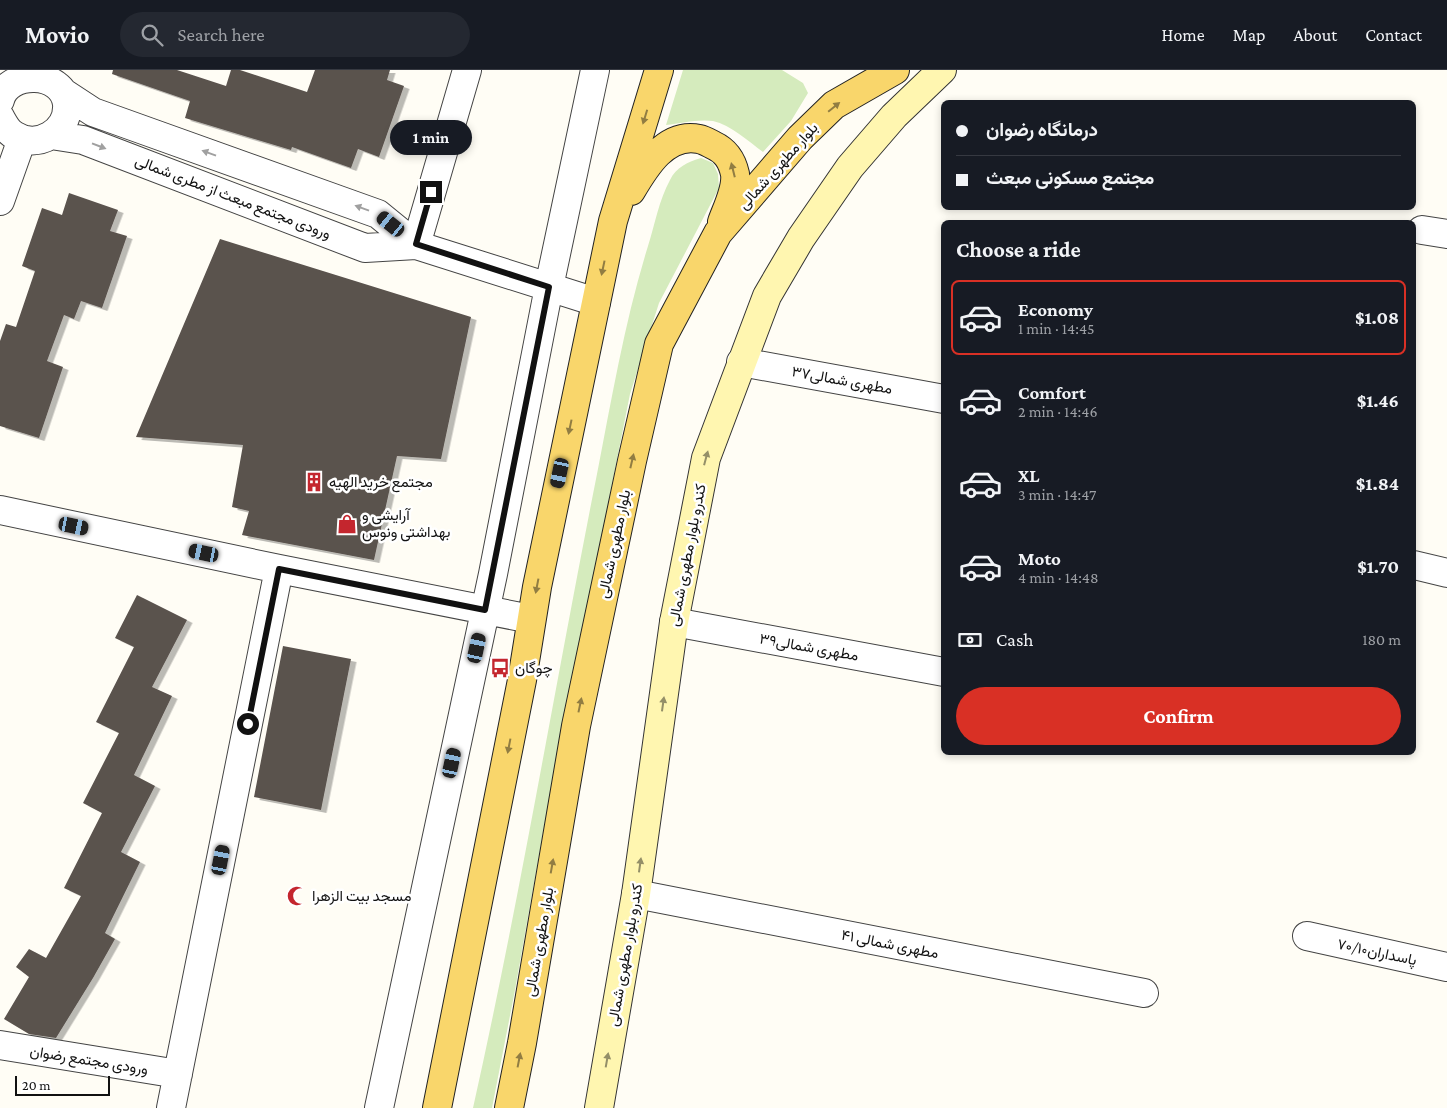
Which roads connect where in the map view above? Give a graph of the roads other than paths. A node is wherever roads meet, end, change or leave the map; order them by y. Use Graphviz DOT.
graph roads {
  1 [pos="467,70"];
  2 [pos="595,70"];
  3 [pos="659,70"];
  4 [pos="895,70"];
  5 [pos="942,70"];
  6 [pos="45,72"];
  7 [pos="4,85"];
  8 [pos="64,93"];
  9 [pos="0,117"];
  10 [pos="51,136"];
  11 [pos="22,139"];
  12 [pos="259,171"];
  13 [pos="0,201"];
  14 [pos="248,203"];
  15 [pos="613,220"];
  16 [pos="718,233"];
  17 [pos="416,244"];
  18 [pos="549,287"];
  19 [pos="596,302"];
  20 [pos="741,362"];
  21 [pos="941,398"];
  22 [pos="0,510"];
  23 [pos="1416,565"];
  24 [pos="279,569"];
  25 [pos="1447,573"];
  26 [pos="485,610"];
  27 [pos="531,619"];
  28 [pos="674,622"];
  29 [pos="941,671"];
  30 [pos="636,894"];
  31 [pos="1307,936"];
  32 [pos="1447,967"];
  33 [pos="1144,993"];
  34 [pos="0,1045"];
  35 [pos="178,1074"];
  36 [pos="172,1108"];
  37 [pos="379,1108"];
  38 [pos="437,1108"];
  39 [pos="509,1108"];
  40 [pos="599,1108"];
  1 -- 17 [label="street"];
  2 -- 18 [label="street"];
  3 -- 15 [label="main road, one-way"];
  16 -- 4 [label="main road, بلوار مطهری شمالی, one-way"];
  5 -- 20 [label="main road, کندرو بلوار مطهری شمالی"];
  6 -- 7 [label="street"];
  6 -- 8 [label="street"];
  8 -- 10 [label="street"];
  12 -- 8 [label="street, one-way"];
  9 -- 11 [label="street"];
  10 -- 11 [label="street, ورودی مجتمع مبعث از مطری شمالی"];
  10 -- 14 [label="street, ورودی مجتمع مبعث از مطری شمالی, one-way"];
  11 -- 13 [label="street"];
  12 -- 14 [label="street"];
  17 -- 12 [label="street, one-way"];
  14 -- 17 [label="street, ورودی مجتمع مبعث از مطری شمالی"];
  16 -- 15 [label="main road, one-way"];
  15 -- 19 [label="main road, one-way"];
  39 -- 16 [label="main road, بلوار مطهری شمالی, one-way"];
  17 -- 18 [label="street"];
  18 -- 19 [label="street"];
  18 -- 26 [label="street"];
  19 -- 27 [label="main road, one-way"];
  20 -- 21 [label="street, مطهرى شمالى۳۷"];
  28 -- 20 [label="main road, کندرو بلوار مطهری شمالی, one-way"];
  22 -- 24 [label="street"];
  23 -- 25 [label="street"];
  24 -- 26 [label="street"];
  24 -- 35 [label="street"];
  26 -- 27 [label="street"];
  26 -- 37 [label="street"];
  27 -- 38 [label="main road, one-way"];
  28 -- 29 [label="street, مطهرى شمالى۳۹"];
  30 -- 28 [label="main road, کندرو بلوار مطهری شمالی, one-way"];
  30 -- 33 [label="street, ۴۱ مطهرى شمالى"];
  40 -- 30 [label="main road, کندرو بلوار مطهری شمالی, one-way"];
  31 -- 32 [label="street, پاسداران۷۰/۱۰"];
  34 -- 35 [label="street, ورودی مجتمع رضوان"];
  35 -- 36 [label="street"];
}
